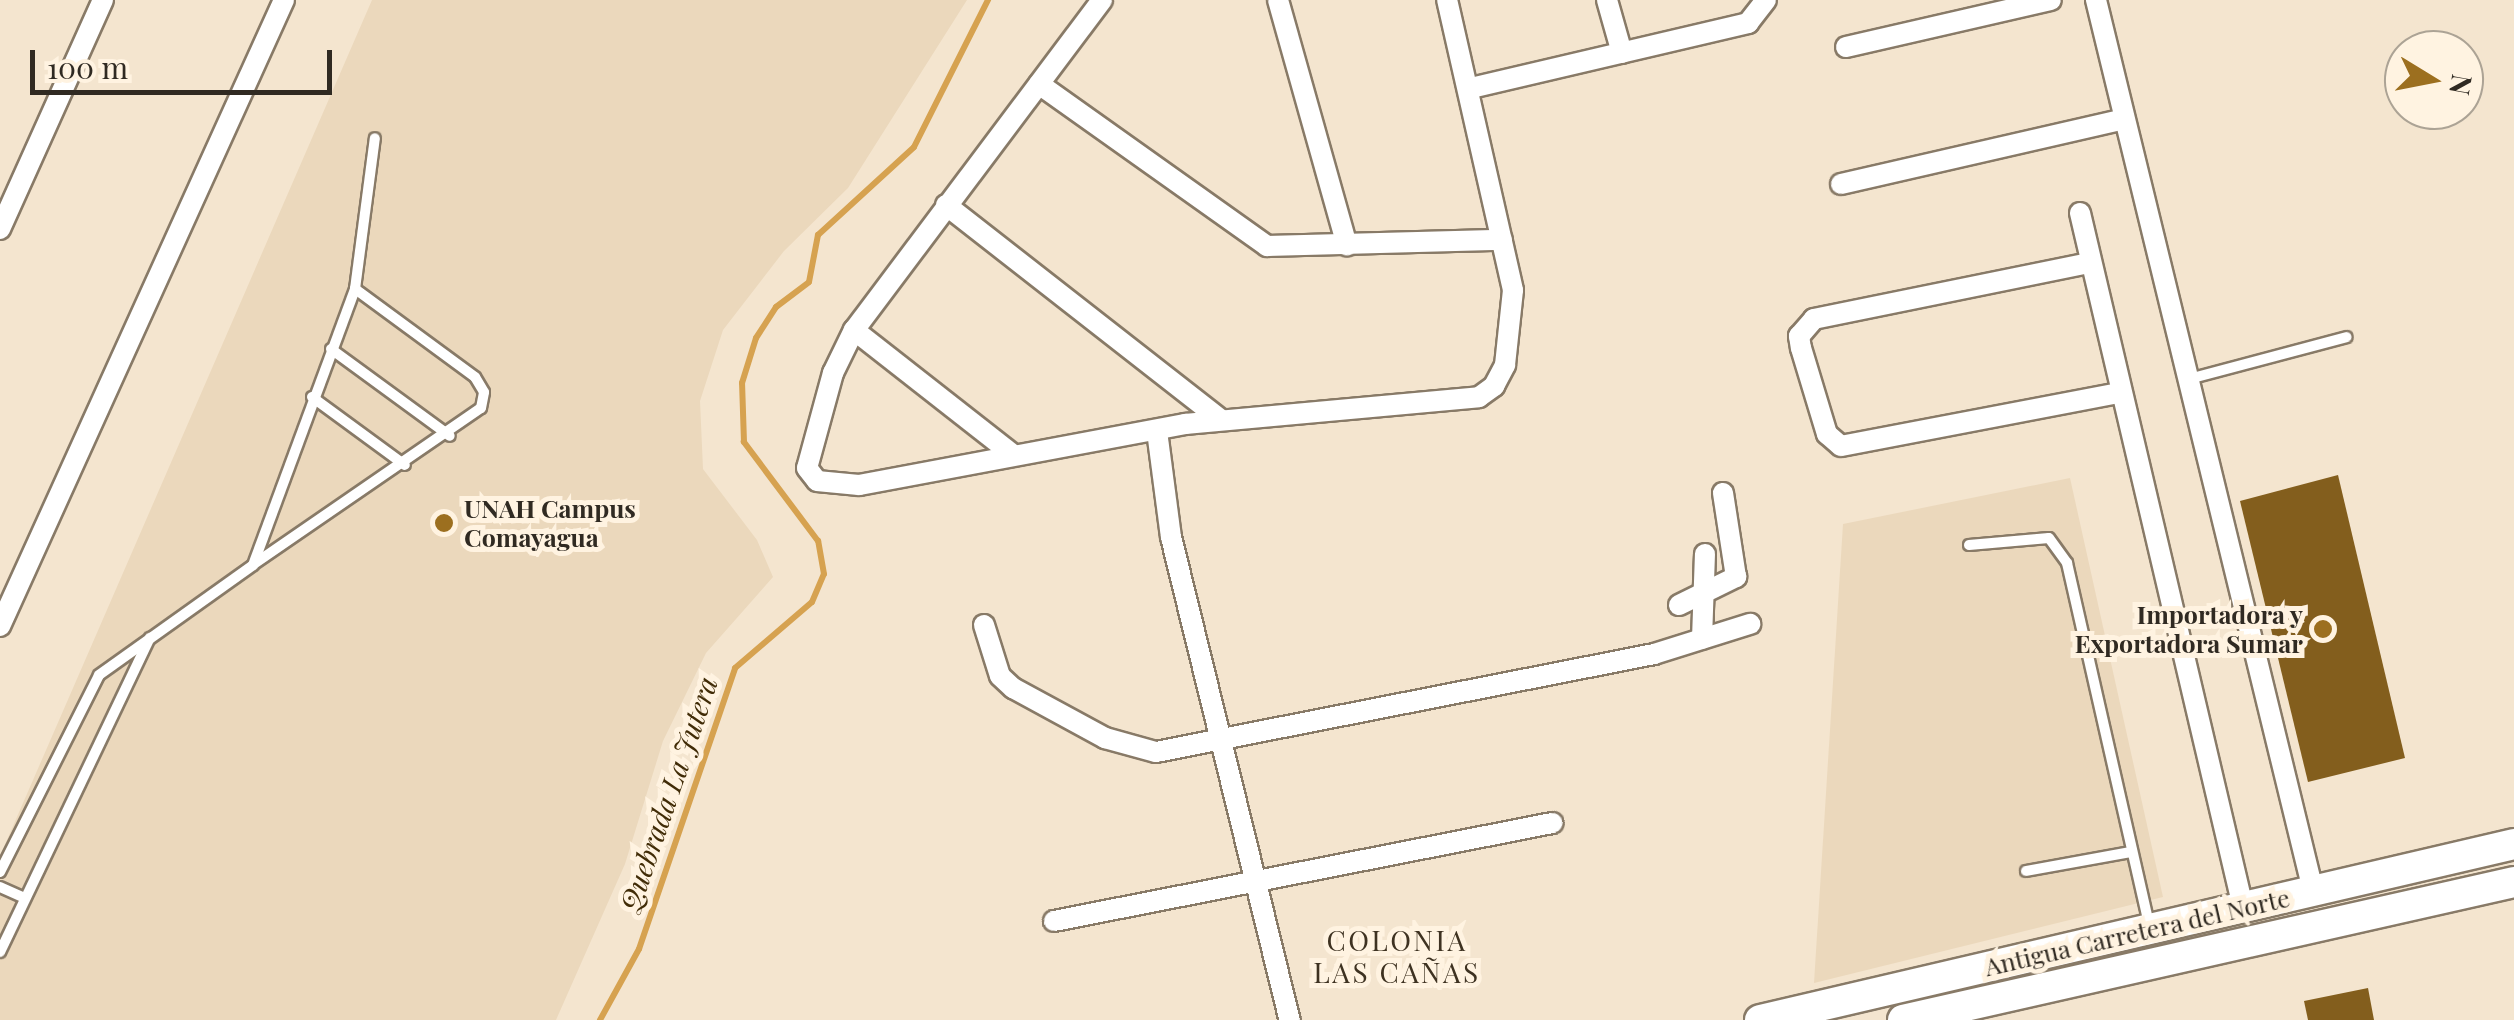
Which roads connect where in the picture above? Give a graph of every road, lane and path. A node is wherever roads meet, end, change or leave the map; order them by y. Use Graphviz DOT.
graph roads {
  1 [pos="103,0"];
  2 [pos="284,0"];
  3 [pos="1102,0"];
  4 [pos="1278,0"];
  5 [pos="1447,0"];
  6 [pos="1606,0"];
  7 [pos="1766,0"];
  8 [pos="2051,0"];
  9 [pos="2096,0"];
  10 [pos="1846,47"];
  11 [pos="1622,53"];
  12 [pos="1038,84"];
  13 [pos="1471,88"];
  14 [pos="2124,118"];
  15 [pos="375,138"];
  16 [pos="1841,184"];
  17 [pos="946,205"];
  18 [pos="2080,213"];
  19 [pos="0,228"];
  20 [pos="1502,240"];
  21 [pos="1348,246"];
  22 [pos="2088,264"];
  23 [pos="355,289"];
  24 [pos="854,330"];
  25 [pos="2347,337"];
  26 [pos="331,349"];
  27 [pos="2188,380"];
  28 [pos="2118,393"];
  29 [pos="312,396"];
  30 [pos="1220,420"];
  31 [pos="1157,431"];
  32 [pos="450,436"];
  33 [pos="1012,454"];
  34 [pos="405,465"];
  35 [pos="1722,493"];
  36 [pos="1969,544"];
  37 [pos="1706,554"];
  38 [pos="254,564"];
  39 [pos="1702,595"];
  40 [pos="1679,605"];
  41 [pos="1750,624"];
  42 [pos="984,625"];
  43 [pos="0,626"];
  44 [pos="150,637"];
  45 [pos="1702,639"];
  46 [pos="1220,741"];
  47 [pos="1552,823"];
  48 [pos="2514,844"];
  49 [pos="2131,852"];
  50 [pos="2026,870"];
  51 [pos="0,872"];
  52 [pos="2514,882"];
  53 [pos="1256,886"];
  54 [pos="0,887"];
  55 [pos="2313,890"];
  56 [pos="22,897"];
  57 [pos="2243,907"];
  58 [pos="1054,921"];
  59 [pos="2150,928"];
  60 [pos="0,952"];
  61 [pos="1290,1020"];
  62 [pos="1760,1020"];
  63 [pos="1903,1020"];
  1 -- 19 [label="street"];
  2 -- 43 [label="street"];
  3 -- 12 [label="street"];
  4 -- 21 [label="street"];
  5 -- 13 [label="street"];
  6 -- 11 [label="street"];
  7 -- 11 [label="street"];
  8 -- 10 [label="street"];
  9 -- 14 [label="street"];
  11 -- 13 [label="street"];
  12 -- 17 [label="street"];
  12 -- 21 [label="street"];
  13 -- 20 [label="street"];
  14 -- 16 [label="street"];
  14 -- 27 [label="street"];
  15 -- 23 [label="lane"];
  17 -- 24 [label="street"];
  17 -- 30 [label="street"];
  18 -- 22 [label="street"];
  20 -- 21 [label="street"];
  20 -- 30 [label="street"];
  22 -- 28 [label="street"];
  22 -- 28 [label="street"];
  23 -- 26 [label="lane"];
  23 -- 32 [label="lane"];
  24 -- 33 [label="street"];
  24 -- 33 [label="street"];
  25 -- 27 [label="lane"];
  26 -- 29 [label="lane"];
  26 -- 32 [label="lane"];
  27 -- 55 [label="street"];
  28 -- 57 [label="street"];
  29 -- 34 [label="lane"];
  29 -- 38 [label="lane"];
  30 -- 31 [label="street"];
  31 -- 33 [label="street"];
  31 -- 46 [label="street"];
  32 -- 34 [label="lane"];
  34 -- 38 [label="lane"];
  35 -- 39 [label="street"];
  36 -- 49 [label="lane"];
  37 -- 39 [label="street"];
  38 -- 44 [label="lane"];
  39 -- 40 [label="street"];
  39 -- 45 [label="street"];
  41 -- 45 [label="street"];
  42 -- 46 [label="street"];
  44 -- 51 [label="lane"];
  44 -- 56 [label="lane"];
  45 -- 46 [label="street"];
  46 -- 53 [label="street"];
  47 -- 53 [label="street"];
  48 -- 55 [label="main road, Antigua Carretera del Norte"];
  49 -- 50 [label="lane"];
  49 -- 59 [label="lane"];
  52 -- 63 [label="main road, Antigua Carretera del Norte"];
  53 -- 58 [label="street"];
  53 -- 61 [label="street"];
  54 -- 56 [label="lane"];
  55 -- 57 [label="main road, Antigua Carretera del Norte"];
  56 -- 60 [label="lane"];
  57 -- 59 [label="main road, Antigua Carretera del Norte"];
  59 -- 62 [label="main road, Antigua Carretera del Norte"];
}
